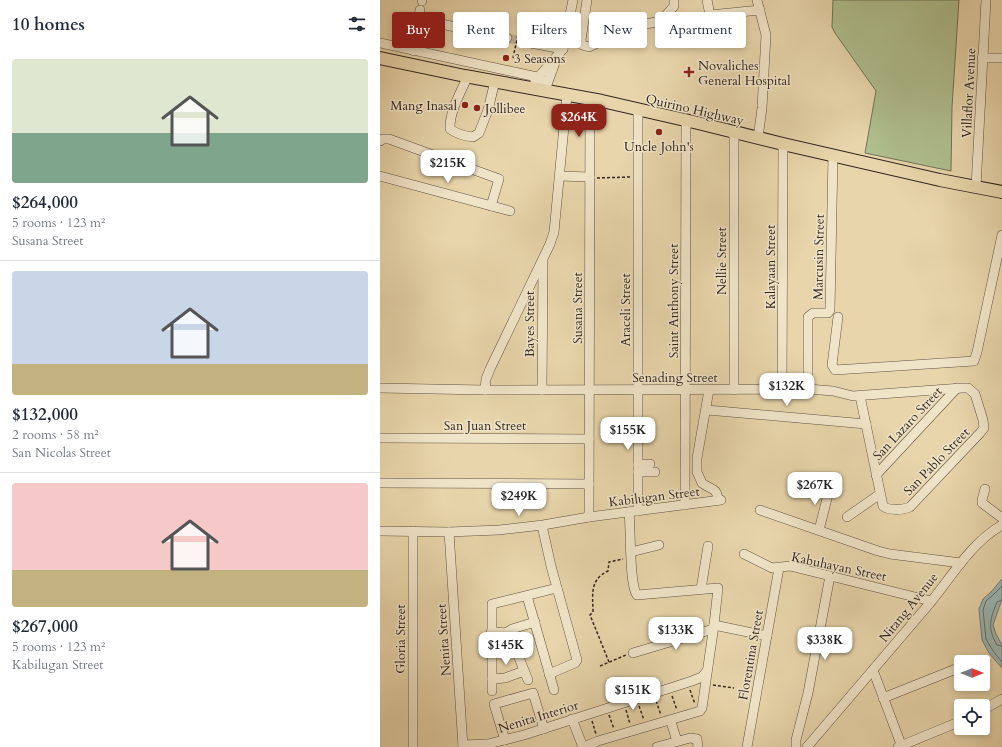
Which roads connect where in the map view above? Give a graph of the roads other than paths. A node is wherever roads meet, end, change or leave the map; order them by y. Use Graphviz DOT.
graph roads {
  1 [pos="573,0"];
  2 [pos="588,0"];
  3 [pos="674,0"];
  4 [pos="707,0"];
  5 [pos="757,0"];
  6 [pos="986,0"];
  7 [pos="760,10"];
  8 [pos="709,12"];
  9 [pos="740,12"];
  10 [pos="380,43"];
  11 [pos="414,48"];
  12 [pos="549,48"];
  13 [pos="414,51"];
  14 [pos="561,51"];
  15 [pos="380,58"];
  16 [pos="982,58"];
  17 [pos="1002,58"];
  18 [pos="468,76"];
  19 [pos="537,77"];
  20 [pos="495,81"];
  21 [pos="530,88"];
  22 [pos="545,91"];
  23 [pos="567,95"];
  24 [pos="590,99"];
  25 [pos="638,109"];
  26 [pos="686,120"];
  27 [pos="734,133"];
  28 [pos="758,138"];
  29 [pos="380,140"];
  30 [pos="783,144"];
  31 [pos="833,155"];
  32 [pos="380,176"];
  33 [pos="560,176"];
  34 [pos="590,177"];
  35 [pos="976,187"];
  36 [pos="1002,192"];
  37 [pos="490,206"];
  38 [pos="510,211"];
  39 [pos="1002,235"];
  40 [pos="543,259"];
  41 [pos="838,317"];
  42 [pos="380,388"];
  43 [pos="957,388"];
  44 [pos="968,388"];
  45 [pos="808,389"];
  46 [pos="485,390"];
  47 [pos="542,390"];
  48 [pos="589,390"];
  49 [pos="638,390"];
  50 [pos="686,390"];
  51 [pos="709,390"];
  52 [pos="734,390"];
  53 [pos="782,390"];
  54 [pos="860,396"];
  55 [pos="707,410"];
  56 [pos="866,424"];
  57 [pos="380,438"];
  58 [pos="589,439"];
  59 [pos="638,468"];
  60 [pos="653,468"];
  61 [pos="876,475"];
  62 [pos="380,483"];
  63 [pos="589,484"];
  64 [pos="830,487"];
  65 [pos="985,489"];
  66 [pos="880,494"];
  67 [pos="686,505"];
  68 [pos="760,510"];
  69 [pos="633,512"];
  70 [pos="590,516"];
  71 [pos="847,517"];
  72 [pos="1002,518"];
  73 [pos="1002,525"];
  74 [pos="543,527"];
  75 [pos="819,530"];
  76 [pos="380,531"];
  77 [pos="413,531"];
  78 [pos="449,532"];
  79 [pos="659,545"];
  80 [pos="708,546"];
  81 [pos="744,554"];
  82 [pos="631,555"];
  83 [pos="961,563"];
  84 [pos="779,568"];
  85 [pos="830,576"];
  86 [pos="557,588"];
  87 [pos="701,589"];
  88 [pos="527,596"];
  89 [pos="931,601"];
  90 [pos="535,622"];
  91 [pos="714,627"];
  92 [pos="491,632"];
  93 [pos="507,632"];
  94 [pos="766,636"];
  95 [pos="633,653"];
  96 [pos="873,670"];
  97 [pos="954,670"];
  98 [pos="524,671"];
  99 [pos="707,671"];
  100 [pos="549,674"];
  101 [pos="492,679"];
  102 [pos="528,680"];
  103 [pos="554,690"];
  104 [pos="492,691"];
  105 [pos="883,698"];
  106 [pos="1002,699"];
  107 [pos="990,706"];
  108 [pos="572,719"];
  109 [pos="672,721"];
  110 [pos="954,724"];
  111 [pos="544,729"];
  112 [pos="505,740"];
  113 [pos="681,742"];
  114 [pos="463,746"];
  115 [pos="901,746"];
  116 [pos="413,747"];
  117 [pos="583,747"];
  118 [pos="657,747"];
  119 [pos="698,747"];
  120 [pos="747,747"];
  121 [pos="796,747"];
  122 [pos="807,747"];
  1 -- 14 [label="street"];
  2 -- 3 [label="street"];
  4 -- 8 [label="street"];
  5 -- 7 [label="street"];
  6 -- 16 [label="street, Villaflor Avenue"];
  7 -- 9 [label="street"];
  7 -- 28 [label="street"];
  10 -- 13 [label="street"];
  11 -- 13 [label="street"];
  12 -- 14 [label="street"];
  13 -- 19 [label="street"];
  14 -- 19 [label="street"];
  14 -- 22 [label="street"];
  15 -- 18 [label="main road, Quirino Highway"];
  16 -- 17 [label="street"];
  16 -- 35 [label="street, Villaflor Avenue"];
  18 -- 20 [label="main road, Quirino Highway"];
  18 -- 20 [label="street"];
  19 -- 21 [label="street"];
  19 -- 22 [label="street"];
  20 -- 21 [label="main road, Quirino Highway"];
  21 -- 22 [label="main road, Quirino Highway"];
  22 -- 23 [label="main road, Quirino Highway"];
  23 -- 24 [label="main road, Quirino Highway"];
  23 -- 33 [label="street"];
  24 -- 25 [label="main road, Quirino Highway"];
  24 -- 34 [label="street, Susana Street"];
  25 -- 26 [label="main road, Quirino Highway"];
  25 -- 49 [label="street, Araceli Street"];
  26 -- 27 [label="main road, Quirino Highway"];
  26 -- 50 [label="street, Saint Anthony Street"];
  27 -- 28 [label="main road, Quirino Highway"];
  27 -- 52 [label="street, Nellie Street"];
  28 -- 30 [label="main road, Quirino Highway"];
  29 -- 37 [label="street"];
  30 -- 31 [label="main road, Quirino Highway"];
  30 -- 53 [label="street, Kalayaan Street"];
  31 -- 35 [label="main road, Quirino Highway"];
  31 -- 45 [label="street, Marcusin Street"];
  32 -- 37 [label="street"];
  33 -- 34 [label="street"];
  33 -- 40 [label="street"];
  34 -- 48 [label="street, Susana Street"];
  35 -- 36 [label="main road, Quirino Highway"];
  37 -- 38 [label="street"];
  39 -- 41 [label="street"];
  40 -- 46 [label="street"];
  40 -- 47 [label="street, Bayes Street"];
  42 -- 46 [label="street, Senading Street"];
  43 -- 44 [label="street, Senading Street"];
  43 -- 54 [label="street, Senading Street"];
  43 -- 61 [label="street, San Lazaro Street"];
  44 -- 66 [label="street, San Pablo Street"];
  45 -- 53 [label="street, Senading Street"];
  45 -- 54 [label="street, Senading Street"];
  46 -- 47 [label="street, Senading Street"];
  47 -- 48 [label="street, Senading Street"];
  48 -- 49 [label="street, Senading Street"];
  48 -- 58 [label="street, Susana Street"];
  49 -- 50 [label="street, Senading Street"];
  49 -- 59 [label="street, Araceli Street"];
  50 -- 51 [label="street, Senading Street"];
  50 -- 67 [label="street, Saint Anthony Street"];
  51 -- 52 [label="street, Senading Street"];
  51 -- 55 [label="street"];
  52 -- 53 [label="street, Senading Street"];
  54 -- 56 [label="street"];
  55 -- 56 [label="street"];
  55 -- 67 [label="street, Kabilugan Street"];
  56 -- 61 [label="street"];
  57 -- 58 [label="street, San Juan Street"];
  58 -- 63 [label="street, Susana Street"];
  59 -- 60 [label="street"];
  59 -- 69 [label="street, Araceli Street"];
  61 -- 66 [label="street"];
  62 -- 63 [label="street"];
  63 -- 70 [label="street, Susana Street"];
  64 -- 75 [label="street"];
  65 -- 72 [label="street"];
  66 -- 71 [label="street"];
  67 -- 69 [label="street, Kabilugan Street"];
  68 -- 75 [label="street"];
  69 -- 70 [label="street, Kabilugan Street"];
  69 -- 82 [label="street, Araceli Street"];
  70 -- 74 [label="street, Kabilugan Street"];
  73 -- 83 [label="street, Nitang Avenue"];
  74 -- 78 [label="street, Kabilugan Street"];
  74 -- 86 [label="street"];
  75 -- 83 [label="street"];
  76 -- 77 [label="street, Kabilugan Street"];
  77 -- 78 [label="street, Kabilugan Street"];
  77 -- 116 [label="street, Gloria Street"];
  78 -- 114 [label="street, Nenita Street"];
  79 -- 82 [label="street"];
  80 -- 87 [label="street"];
  81 -- 84 [label="street, Kabuhayan Street"];
  82 -- 87 [label="street, Araceli Street"];
  83 -- 89 [label="street, Nitang Avenue"];
  84 -- 85 [label="street, Kabuhayan Street"];
  84 -- 94 [label="street, Florentina Street"];
  85 -- 89 [label="street, Kabuhayan Street"];
  85 -- 121 [label="street"];
  86 -- 88 [label="street"];
  86 -- 100 [label="street"];
  87 -- 91 [label="street"];
  88 -- 90 [label="street"];
  88 -- 92 [label="street"];
  89 -- 96 [label="street, Nitang Avenue"];
  90 -- 93 [label="street"];
  90 -- 100 [label="street"];
  91 -- 94 [label="street"];
  91 -- 95 [label="street"];
  91 -- 99 [label="street"];
  92 -- 93 [label="street"];
  92 -- 101 [label="street"];
  93 -- 98 [label="street"];
  94 -- 120 [label="street, Florentina Street"];
  96 -- 105 [label="street"];
  96 -- 122 [label="street, Nitang Avenue"];
  97 -- 105 [label="street"];
  98 -- 101 [label="street"];
  98 -- 102 [label="street"];
  99 -- 108 [label="street, Nenita Interior"];
  99 -- 109 [label="street"];
  100 -- 103 [label="street"];
  101 -- 104 [label="street"];
  105 -- 115 [label="street"];
  106 -- 107 [label="street"];
  108 -- 111 [label="street, Nenita Interior"];
  108 -- 117 [label="street"];
  109 -- 113 [label="street"];
  109 -- 117 [label="street"];
  110 -- 115 [label="street"];
  111 -- 112 [label="street, Nenita Interior"];
  111 -- 112 [label="street"];
  112 -- 114 [label="street, Nenita Interior"];
  113 -- 118 [label="street"];
  113 -- 119 [label="street"];
}
